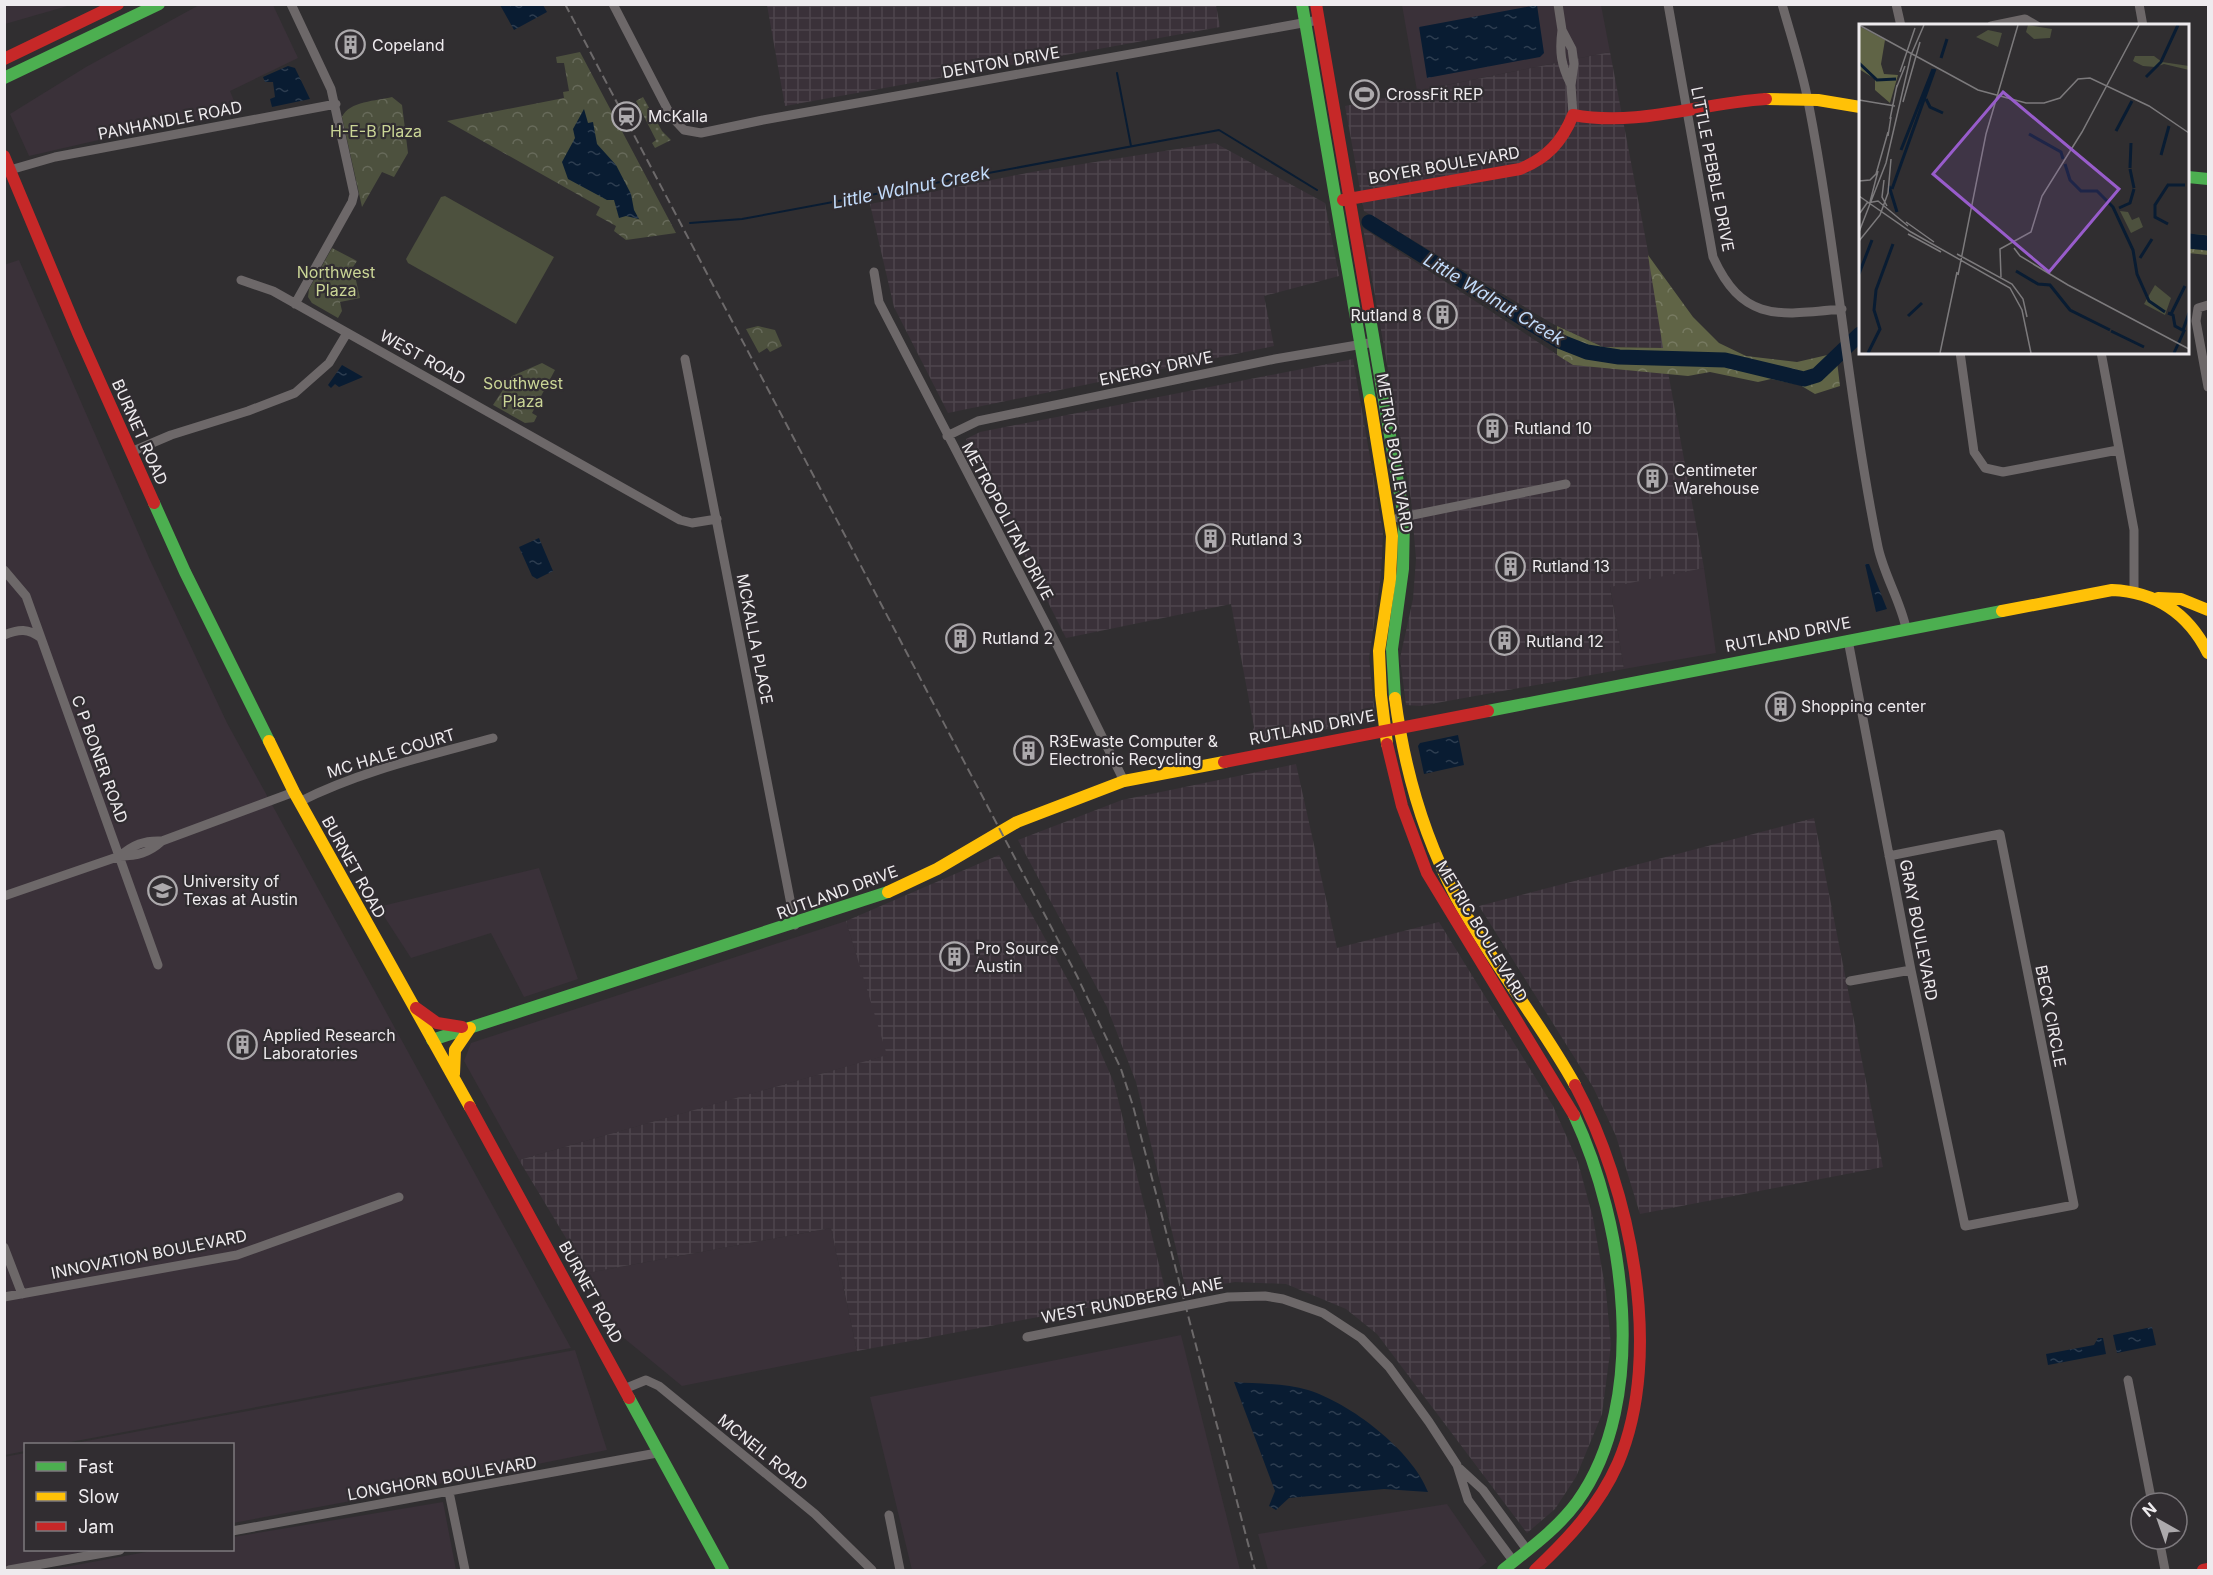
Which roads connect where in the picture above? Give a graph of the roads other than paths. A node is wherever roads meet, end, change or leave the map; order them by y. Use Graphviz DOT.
graph roads {
  1 [pos="118,4"];
  2 [pos="159,4"];
  3 [pos="291,4"];
  4 [pos="613,4"];
  5 [pos="1302,4"];
  6 [pos="1316,4"];
  7 [pos="1558,4"];
  8 [pos="1668,4"];
  9 [pos="1782,4"];
  10 [pos="1896,4"];
  11 [pos="2139,4"];
  12 [pos="1318,20"];
  13 [pos="1305,22"];
  14 [pos="1901,24"];
  15 [pos="2001,24"];
  16 [pos="2034,24"];
  17 [pos="2144,24"];
  18 [pos="4,59"];
  19 [pos="4,78"];
  20 [pos="1808,100"];
  21 [pos="336,104"];
  22 [pos="1859,107"];
  23 [pos="1686,111"];
  24 [pos="1573,116"];
  25 [pos="4,156"];
  26 [pos="10,170"];
  27 [pos="2189,177"];
  28 [pos="2208,179"];
  29 [pos="1349,199"];
  30 [pos="1336,201"];
  31 [pos="874,272"];
  32 [pos="241,280"];
  33 [pos="295,304"];
  34 [pos="2208,305"];
  35 [pos="1842,309"];
  36 [pos="347,333"];
  37 [pos="1375,342"];
  38 [pos="1361,344"];
  39 [pos="1960,354"];
  40 [pos="2101,354"];
  41 [pos="685,359"];
  42 [pos="2208,387"];
  43 [pos="947,436"];
  44 [pos="1392,444"];
  45 [pos="1379,447"];
  46 [pos="2118,450"];
  47 [pos="131,452"];
  48 [pos="1566,484"];
  49 [pos="1404,518"];
  50 [pos="717,519"];
  51 [pos="1391,519"];
  52 [pos="1392,554"];
  53 [pos="1407,554"];
  54 [pos="4,570"];
  55 [pos="2134,590"];
  56 [pos="2156,598"];
  57 [pos="2208,610"];
  58 [pos="1906,628"];
  59 [pos="4,635"];
  60 [pos="41,638"];
  61 [pos="1848,640"];
  62 [pos="2207,644"];
  63 [pos="1401,727"];
  64 [pos="1387,730"];
  65 [pos="493,738"];
  66 [pos="1124,781"];
  67 [pos="296,797"];
  68 [pos="120,856"];
  69 [pos="1889,856"];
  70 [pos="4,896"];
  71 [pos="1457,897"];
  72 [pos="1444,905"];
  73 [pos="795,925"];
  74 [pos="159,965"];
  75 [pos="1911,970"];
  76 [pos="1850,981"];
  77 [pos="414,1007"];
  78 [pos="472,1026"];
  79 [pos="432,1040"];
  80 [pos="454,1078"];
  81 [pos="1597,1130"];
  82 [pos="1583,1136"];
  83 [pos="399,1197"];
  84 [pos="1965,1226"];
  85 [pos="4,1247"];
  86 [pos="22,1294"];
  87 [pos="4,1297"];
  88 [pos="1027,1337"];
  89 [pos="1624,1356"];
  90 [pos="1640,1357"];
  91 [pos="2128,1380"];
  92 [pos="624,1389"];
  93 [pos="657,1453"];
  94 [pos="1457,1465"];
  95 [pos="2150,1491"];
  96 [pos="449,1492"];
  97 [pos="889,1515"];
  98 [pos="234,1531"];
  99 [pos="114,1551"];
  100 [pos="1528,1551"];
  101 [pos="2161,1551"];
  102 [pos="64,1559"];
  103 [pos="1517,1566"];
  104 [pos="1539,1569"];
  105 [pos="2208,1569"];
  106 [pos="9,1570"];
  107 [pos="66,1570"];
  108 [pos="465,1570"];
  109 [pos="723,1570"];
  110 [pos="872,1570"];
  111 [pos="900,1570"];
  112 [pos="1503,1570"];
  113 [pos="2165,1570"];
  114 [pos="2203,1570"];
  1 -- 18 [label="main road"];
  2 -- 19 [label="main road"];
  3 -- 21 [label="street"];
  4 -- 13 [label="street, DENTON DRIVE"];
  5 -- 13 [label="main road, METRIC BOULEVARD"];
  6 -- 12 [label="main road, METRIC BOULEVARD"];
  7 -- 24 [label="street, BOYER BOULEVARD"];
  8 -- 23 [label="street, LITTLE PEBBLE DRIVE"];
  9 -- 20 [label="street"];
  10 -- 14 [label="street"];
  11 -- 17 [label="street"];
  12 -- 13 [label="street, DENTON DRIVE"];
  12 -- 29 [label="main road, METRIC BOULEVARD"];
  13 -- 30 [label="main road, METRIC BOULEVARD"];
  15 -- 16 [label="street"];
  20 -- 22 [label="main road"];
  20 -- 23 [label="main road"];
  20 -- 35 [label="street"];
  21 -- 26 [label="street, PANHANDLE ROAD"];
  21 -- 33 [label="street"];
  23 -- 24 [label="main road"];
  23 -- 35 [label="street, LITTLE PEBBLE DRIVE"];
  24 -- 29 [label="main road, BOYER BOULEVARD"];
  25 -- 26 [label="main road, BURNET ROAD"];
  26 -- 47 [label="main road, BURNET ROAD"];
  27 -- 28 [label="main road"];
  29 -- 30 [label="main road, BOYER BOULEVARD"];
  29 -- 37 [label="main road, METRIC BOULEVARD"];
  30 -- 38 [label="main road, METRIC BOULEVARD"];
  31 -- 43 [label="street, METROPOLITAN DRIVE"];
  32 -- 33 [label="street, WEST ROAD"];
  33 -- 36 [label="street, WEST ROAD"];
  34 -- 42 [label="street"];
  35 -- 58 [label="street"];
  36 -- 47 [label="street"];
  36 -- 50 [label="street, WEST ROAD"];
  37 -- 38 [label="street, ENERGY DRIVE"];
  37 -- 44 [label="main road, METRIC BOULEVARD"];
  38 -- 43 [label="street, ENERGY DRIVE"];
  38 -- 45 [label="main road, METRIC BOULEVARD"];
  39 -- 46 [label="street"];
  40 -- 46 [label="street"];
  41 -- 50 [label="street, MCKALLA PLACE"];
  43 -- 66 [label="street, METROPOLITAN DRIVE"];
  44 -- 45 [label="main road"];
  44 -- 49 [label="main road, METRIC BOULEVARD"];
  45 -- 51 [label="main road, METRIC BOULEVARD"];
  46 -- 55 [label="street"];
  47 -- 67 [label="main road, BURNET ROAD"];
  48 -- 49 [label="street"];
  49 -- 51 [label="street"];
  49 -- 53 [label="main road, METRIC BOULEVARD"];
  50 -- 73 [label="street, MCKALLA PLACE"];
  51 -- 52 [label="main road, METRIC BOULEVARD"];
  52 -- 53 [label="main road"];
  52 -- 64 [label="main road, METRIC BOULEVARD"];
  53 -- 63 [label="main road, METRIC BOULEVARD"];
  54 -- 60 [label="street, C P BONER ROAD"];
  55 -- 56 [label="main road, RUTLAND DRIVE"];
  55 -- 58 [label="main road, RUTLAND DRIVE"];
  56 -- 57 [label="main road"];
  56 -- 62 [label="main road, RUTLAND DRIVE"];
  58 -- 61 [label="main road, RUTLAND DRIVE"];
  59 -- 60 [label="street"];
  60 -- 68 [label="street, C P BONER ROAD"];
  61 -- 63 [label="main road, RUTLAND DRIVE"];
  61 -- 69 [label="street, GRAY BOULEVARD"];
  63 -- 64 [label="main road, RUTLAND DRIVE"];
  63 -- 71 [label="main road, METRIC BOULEVARD"];
  64 -- 66 [label="main road, RUTLAND DRIVE"];
  64 -- 72 [label="main road, METRIC BOULEVARD"];
  65 -- 67 [label="street, MC HALE COURT"];
  66 -- 73 [label="main road, RUTLAND DRIVE"];
  67 -- 68 [label="street, MC HALE COURT"];
  67 -- 77 [label="main road, BURNET ROAD"];
  68 -- 70 [label="street, MC HALE COURT"];
  68 -- 74 [label="street, C P BONER ROAD"];
  69 -- 75 [label="street, GRAY BOULEVARD"];
  69 -- 84 [label="street, BECK CIRCLE"];
  71 -- 72 [label="main road"];
  71 -- 81 [label="main road, METRIC BOULEVARD"];
  72 -- 82 [label="main road, METRIC BOULEVARD"];
  73 -- 78 [label="main road, RUTLAND DRIVE"];
  75 -- 76 [label="street"];
  75 -- 84 [label="street, GRAY BOULEVARD"];
  77 -- 78 [label="main road"];
  77 -- 79 [label="main road, BURNET ROAD"];
  78 -- 79 [label="main road, RUTLAND DRIVE"];
  78 -- 80 [label="main road"];
  79 -- 80 [label="main road, BURNET ROAD"];
  80 -- 92 [label="main road, BURNET ROAD"];
  81 -- 82 [label="main road"];
  81 -- 90 [label="main road, METRIC BOULEVARD"];
  82 -- 89 [label="main road, METRIC BOULEVARD"];
  83 -- 86 [label="street, INNOVATION BOULEVARD"];
  85 -- 86 [label="street"];
  86 -- 87 [label="street, INNOVATION BOULEVARD"];
  88 -- 94 [label="street, WEST RUNDBERG LANE"];
  89 -- 90 [label="main road"];
  89 -- 100 [label="main road, METRIC BOULEVARD"];
  90 -- 104 [label="main road, METRIC BOULEVARD"];
  91 -- 95 [label="street"];
  92 -- 93 [label="main road, BURNET ROAD"];
  92 -- 110 [label="street, MCNEIL ROAD"];
  93 -- 96 [label="street, LONGHORN BOULEVARD"];
  93 -- 109 [label="main road, BURNET ROAD"];
  94 -- 100 [label="street, WEST RUNDBERG LANE"];
  94 -- 103 [label="street, WEST RUNDBERG LANE"];
  96 -- 98 [label="street, LONGHORN BOULEVARD"];
  96 -- 108 [label="street"];
  97 -- 111 [label="street"];
  99 -- 102 [label="street"];
  100 -- 103 [label="main road, METRIC BOULEVARD"];
  100 -- 104 [label="main road, WEST RUNDBERG LANE"];
  101 -- 113 [label="street"];
  102 -- 106 [label="street"];
  102 -- 107 [label="street"];
  103 -- 112 [label="main road, METRIC BOULEVARD"];
  105 -- 114 [label="main road"];
}
